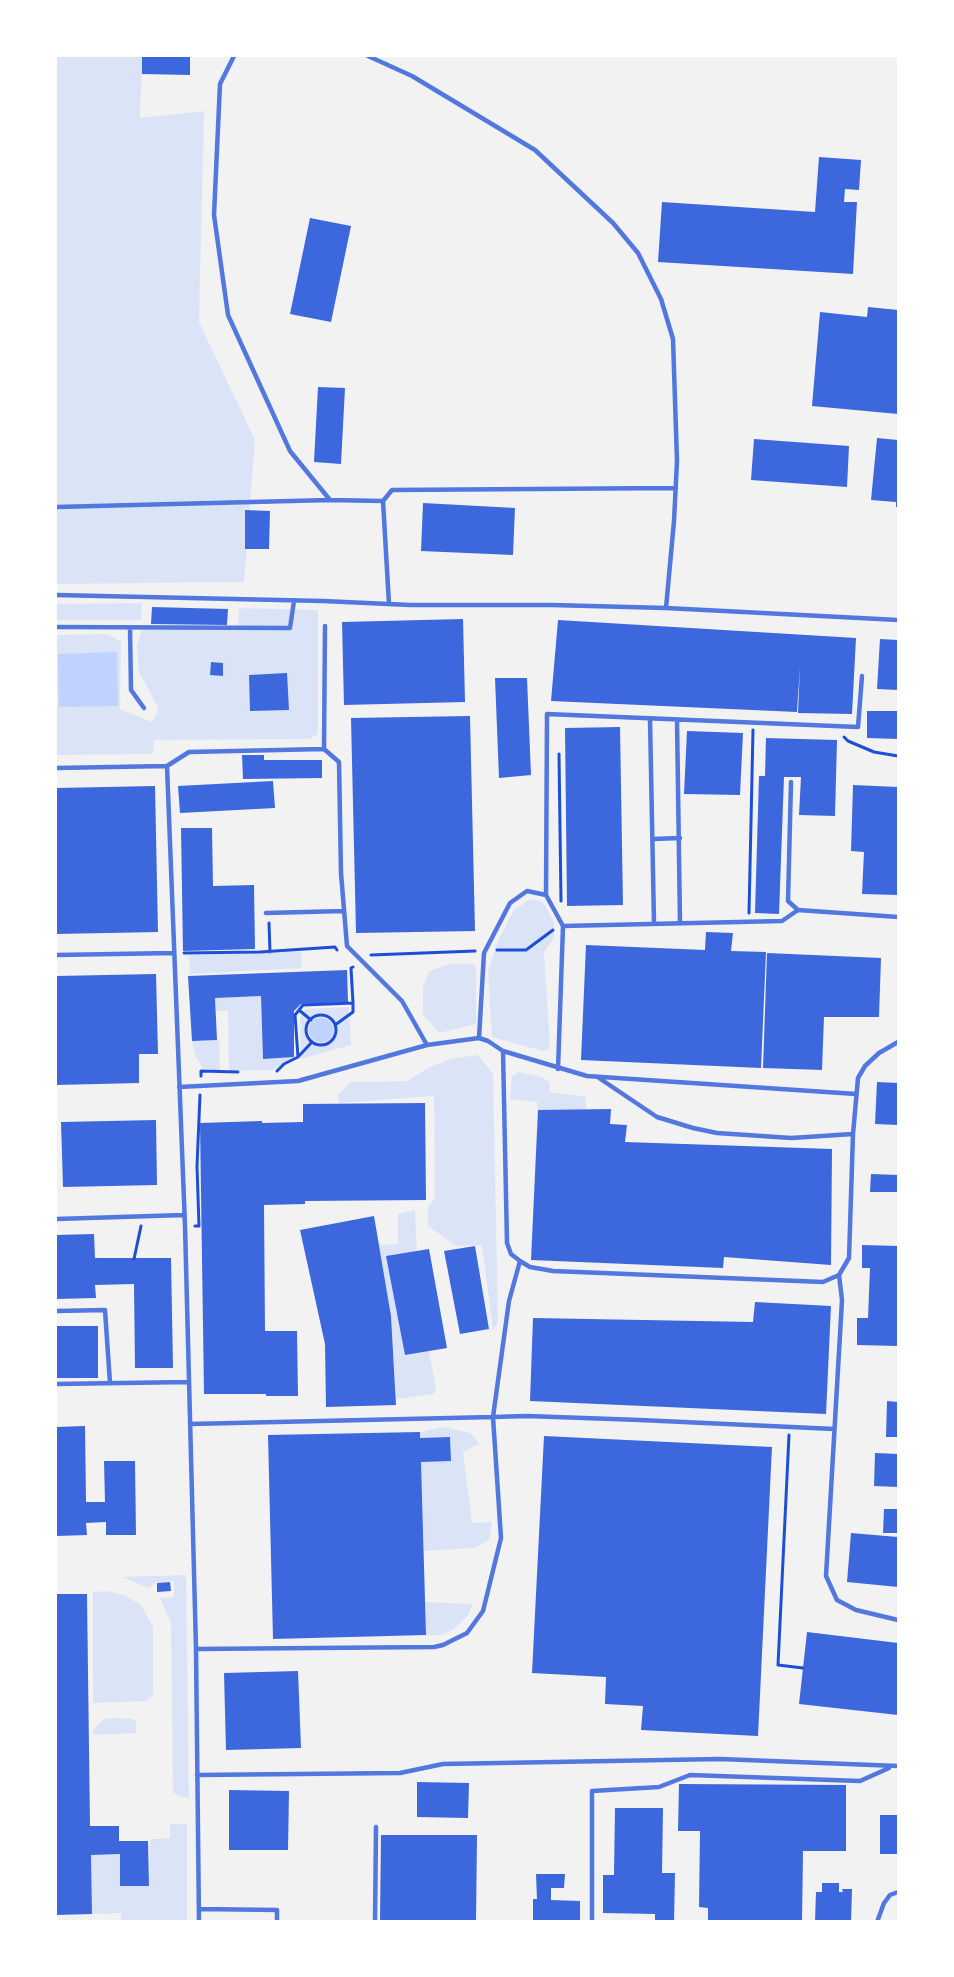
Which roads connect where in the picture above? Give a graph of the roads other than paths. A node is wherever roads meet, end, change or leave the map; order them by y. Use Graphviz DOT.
graph roads {
  1 [pos="234,56"];
  2 [pos="368,56"];
  3 [pos="676,489"];
  4 [pos="330,500"];
  5 [pos="383,501"];
  6 [pos="56,507"];
  7 [pos="56,596"];
  8 [pos="294,601"];
  9 [pos="389,604"];
  10 [pos="666,608"];
  11 [pos="898,620"];
  12 [pos="56,627"];
  13 [pos="325,627"];
  14 [pos="130,628"];
  15 [pos="862,676"];
  16 [pos="144,708"];
  17 [pos="650,719"];
  18 [pos="677,720"];
  19 [pos="324,749"];
  20 [pos="167,766"];
  21 [pos="56,768"];
  22 [pos="791,782"];
  23 [pos="680,838"];
  24 [pos="653,839"];
  25 [pos="546,895"];
  26 [pos="798,910"];
  27 [pos="344,911"];
  28 [pos="266,913"];
  29 [pos="898,917"];
  30 [pos="680,922"];
  31 [pos="654,923"];
  32 [pos="563,926"];
  33 [pos="173,953"];
  34 [pos="56,956"];
  35 [pos="479,1038"];
  36 [pos="898,1042"];
  37 [pos="427,1045"];
  38 [pos="503,1051"];
  39 [pos="558,1068"];
  40 [pos="596,1076"];
  41 [pos="179,1087"];
  42 [pos="856,1094"];
  43 [pos="853,1134"];
  44 [pos="184,1215"];
  45 [pos="56,1219"];
  46 [pos="520,1261"];
  47 [pos="839,1275"];
  48 [pos="56,1311"];
  49 [pos="110,1383"];
  50 [pos="189,1383"];
  51 [pos="56,1384"];
  52 [pos="493,1417"];
  53 [pos="190,1424"];
  54 [pos="834,1429"];
  55 [pos="898,1620"];
  56 [pos="196,1649"];
  57 [pos="896,1767"];
  58 [pos="197,1775"];
  59 [pos="376,1827"];
  60 [pos="898,1892"];
  61 [pos="199,1909"];
  62 [pos="199,1922"];
  63 [pos="277,1922"];
  64 [pos="375,1922"];
  65 [pos="592,1922"];
  66 [pos="877,1922"];
  1 -- 4 [label="lane"];
  2 -- 3 [label="lane"];
  3 -- 5 [label="lane"];
  3 -- 10 [label="lane"];
  4 -- 5 [label="lane"];
  4 -- 6 [label="lane"];
  5 -- 9 [label="lane"];
  7 -- 8 [label="lane"];
  8 -- 9 [label="lane"];
  8 -- 14 [label="lane"];
  9 -- 10 [label="lane"];
  10 -- 11 [label="lane"];
  12 -- 14 [label="lane"];
  13 -- 19 [label="lane"];
  14 -- 16 [label="lane"];
  15 -- 18 [label="lane"];
  17 -- 18 [label="lane"];
  17 -- 24 [label="lane"];
  17 -- 25 [label="lane"];
  18 -- 23 [label="lane"];
  19 -- 20 [label="lane"];
  19 -- 27 [label="lane"];
  20 -- 21 [label="lane"];
  20 -- 33 [label="lane"];
  22 -- 26 [label="lane"];
  23 -- 24 [label="lane"];
  23 -- 30 [label="lane"];
  24 -- 31 [label="lane"];
  25 -- 32 [label="lane"];
  25 -- 35 [label="lane"];
  26 -- 29 [label="lane"];
  26 -- 30 [label="lane"];
  27 -- 28 [label="lane"];
  27 -- 37 [label="lane"];
  30 -- 31 [label="lane"];
  31 -- 32 [label="lane"];
  32 -- 39 [label="lane"];
  33 -- 34 [label="lane"];
  33 -- 41 [label="lane"];
  35 -- 37 [label="lane"];
  35 -- 38 [label="lane"];
  36 -- 42 [label="lane"];
  37 -- 41 [label="lane"];
  38 -- 39 [label="lane"];
  38 -- 46 [label="lane"];
  39 -- 40 [label="lane"];
  40 -- 42 [label="lane"];
  40 -- 43 [label="lane"];
  41 -- 44 [label="lane"];
  42 -- 43 [label="lane"];
  43 -- 47 [label="lane"];
  44 -- 45 [label="lane"];
  44 -- 50 [label="lane"];
  46 -- 47 [label="lane"];
  46 -- 52 [label="lane"];
  47 -- 54 [label="lane"];
  48 -- 49 [label="lane"];
  49 -- 50 [label="lane"];
  49 -- 51 [label="lane"];
  50 -- 53 [label="lane"];
  52 -- 53 [label="lane"];
  52 -- 54 [label="lane"];
  52 -- 56 [label="lane"];
  53 -- 56 [label="lane"];
  54 -- 55 [label="lane"];
  56 -- 58 [label="lane"];
  57 -- 58 [label="lane"];
  57 -- 65 [label="lane"];
  58 -- 61 [label="lane"];
  59 -- 64 [label="lane"];
  60 -- 66 [label="lane"];
  61 -- 62 [label="lane"];
  61 -- 63 [label="lane"];
}
